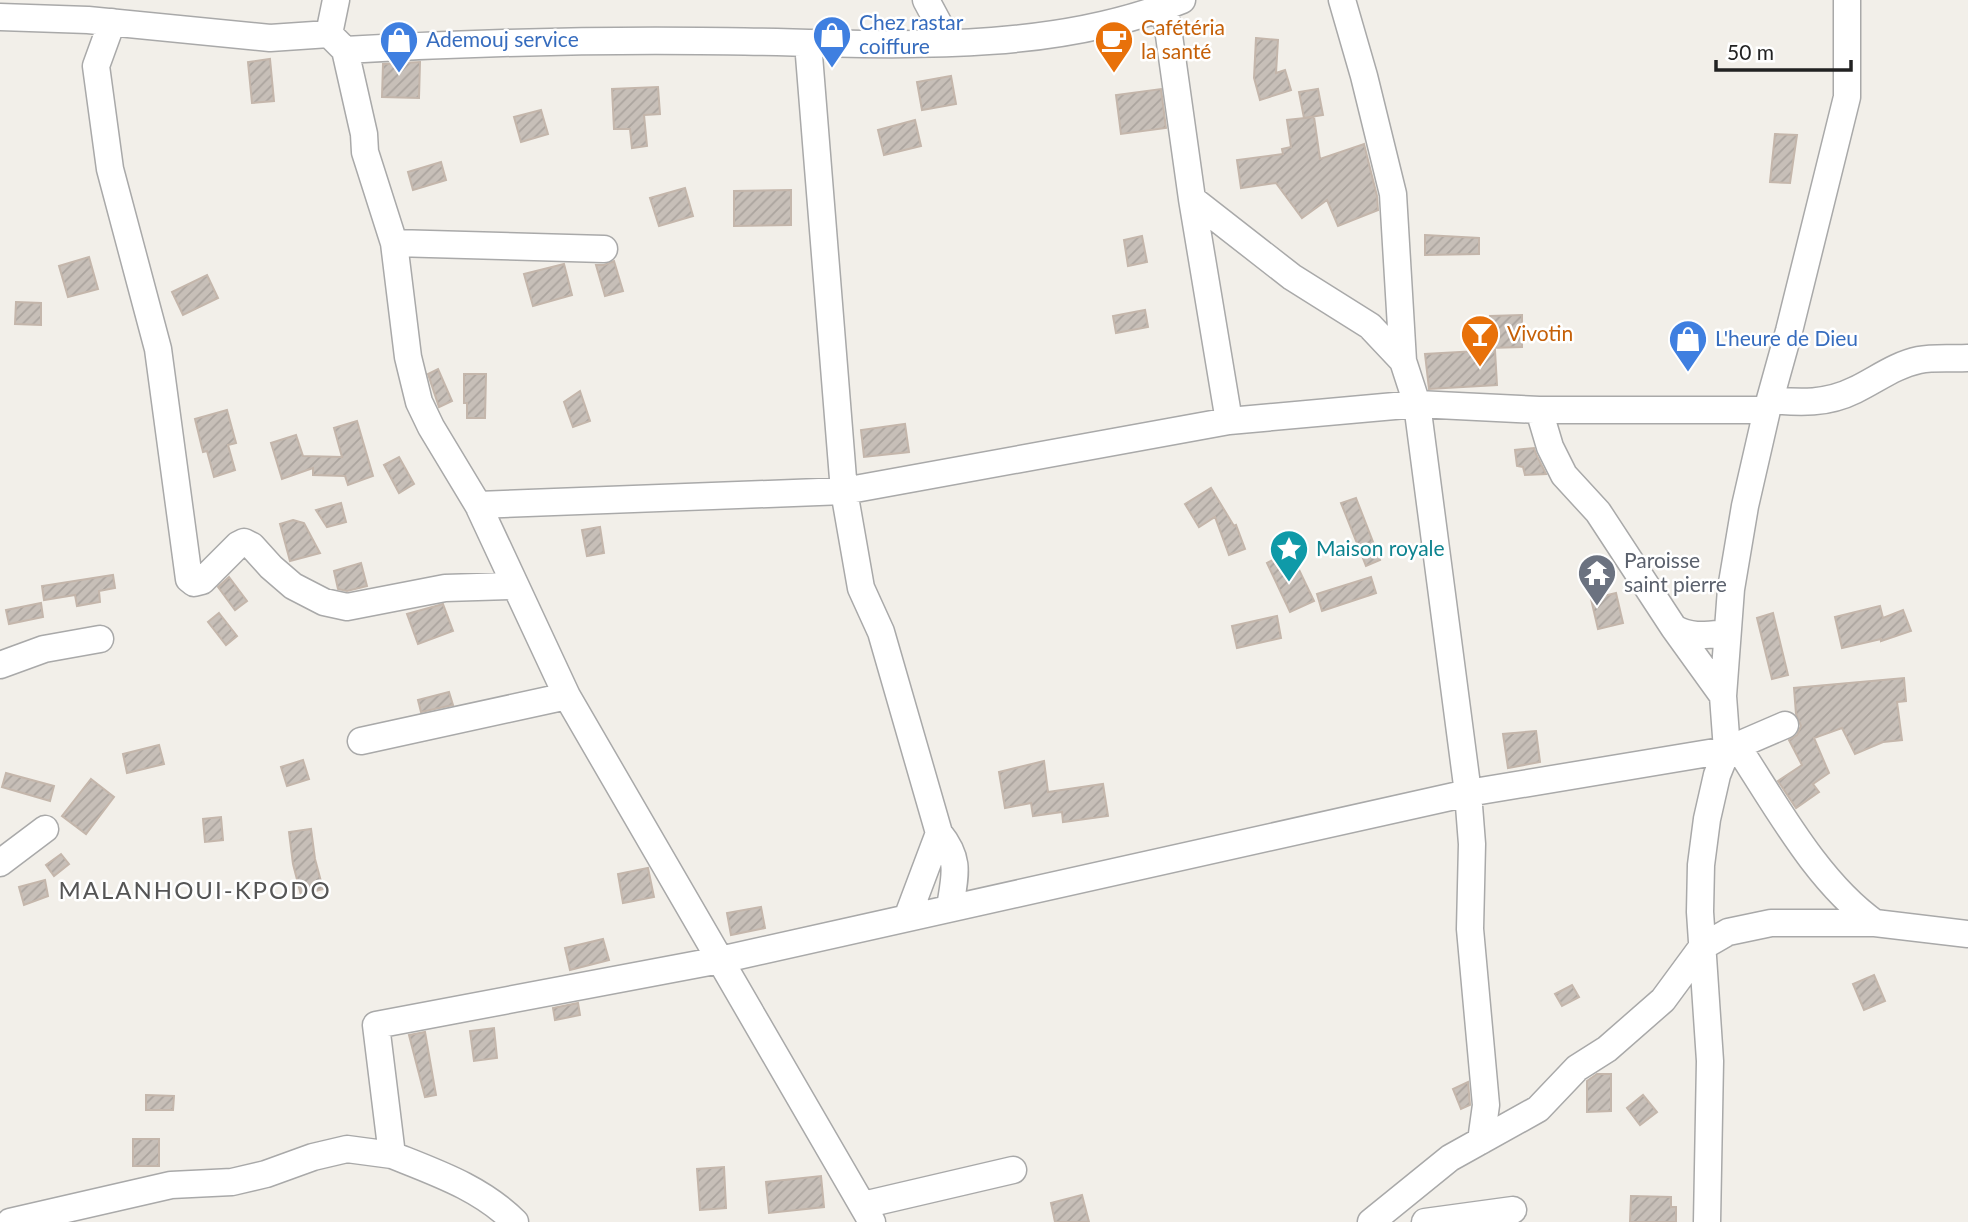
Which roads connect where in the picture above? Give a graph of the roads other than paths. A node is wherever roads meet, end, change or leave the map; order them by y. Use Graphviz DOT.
graph roads {
  1 [pos="336,0"];
  2 [pos="926,0"];
  3 [pos="1342,0"];
  4 [pos="1847,0"];
  5 [pos="1173,4"];
  6 [pos="93,14"];
  7 [pos="0,17"];
  8 [pos="337,42"];
  9 [pos="808,43"];
  10 [pos="949,43"];
  11 [pos="1192,200"];
  12 [pos="394,243"];
  13 [pos="604,249"];
  14 [pos="1968,358"];
  15 [pos="1403,361"];
  16 [pos="1418,404"];
  17 [pos="1768,405"];
  18 [pos="1539,410"];
  19 [pos="1229,421"];
  20 [pos="844,491"];
  21 [pos="478,505"];
  22 [pos="514,586"];
  23 [pos="1674,628"];
  24 [pos="1726,633"];
  25 [pos="100,639"];
  26 [pos="0,665"];
  27 [pos="1723,695"];
  28 [pos="567,696"];
  29 [pos="1785,725"];
  30 [pos="361,741"];
  31 [pos="1732,748"];
  32 [pos="1468,793"];
  33 [pos="45,829"];
  34 [pos="939,832"];
  35 [pos="0,863"];
  36 [pos="950,907"];
  37 [pos="907,918"];
  38 [pos="1875,923"];
  39 [pos="1968,934"];
  40 [pos="1702,947"];
  41 [pos="720,960"];
  42 [pos="1481,1141"];
  43 [pos="393,1155"];
  44 [pos="1013,1170"];
  45 [pos="1513,1210"];
  46 [pos="868,1213"];
  47 [pos="10,1222"];
  48 [pos="516,1222"];
  49 [pos="1371,1222"];
  50 [pos="1425,1222"];
  51 [pos="1707,1222"];
  1 -- 8 [label="street"];
  2 -- 10 [label="street"];
  3 -- 15 [label="street"];
  4 -- 17 [label="street"];
  5 -- 10 [label="street"];
  5 -- 11 [label="street"];
  6 -- 7 [label="street"];
  6 -- 8 [label="street"];
  6 -- 22 [label="street"];
  8 -- 9 [label="street"];
  8 -- 12 [label="street"];
  9 -- 10 [label="street"];
  9 -- 20 [label="street"];
  11 -- 15 [label="street"];
  11 -- 19 [label="street"];
  12 -- 13 [label="street"];
  12 -- 21 [label="street"];
  14 -- 17 [label="street"];
  15 -- 16 [label="street"];
  16 -- 18 [label="street"];
  16 -- 19 [label="street"];
  16 -- 32 [label="street"];
  17 -- 18 [label="street"];
  17 -- 24 [label="street"];
  18 -- 23 [label="street"];
  19 -- 20 [label="street"];
  20 -- 21 [label="street"];
  20 -- 34 [label="street"];
  21 -- 22 [label="street"];
  22 -- 28 [label="street"];
  23 -- 24 [label="street"];
  23 -- 27 [label="street"];
  24 -- 27 [label="street"];
  25 -- 26 [label="street"];
  27 -- 31 [label="street"];
  28 -- 30 [label="street"];
  28 -- 41 [label="street"];
  29 -- 31 [label="street"];
  31 -- 32 [label="street"];
  31 -- 38 [label="street"];
  31 -- 40 [label="street"];
  32 -- 36 [label="street"];
  32 -- 42 [label="street"];
  33 -- 35 [label="street"];
  34 -- 36 [label="street"];
  34 -- 37 [label="street"];
  36 -- 37 [label="street"];
  37 -- 41 [label="street"];
  38 -- 39 [label="street"];
  38 -- 40 [label="street"];
  40 -- 42 [label="street"];
  40 -- 51 [label="street"];
  41 -- 43 [label="street"];
  41 -- 46 [label="street"];
  42 -- 49 [label="street"];
  43 -- 47 [label="street"];
  43 -- 48 [label="street"];
  44 -- 46 [label="street"];
  45 -- 50 [label="street"];
}
